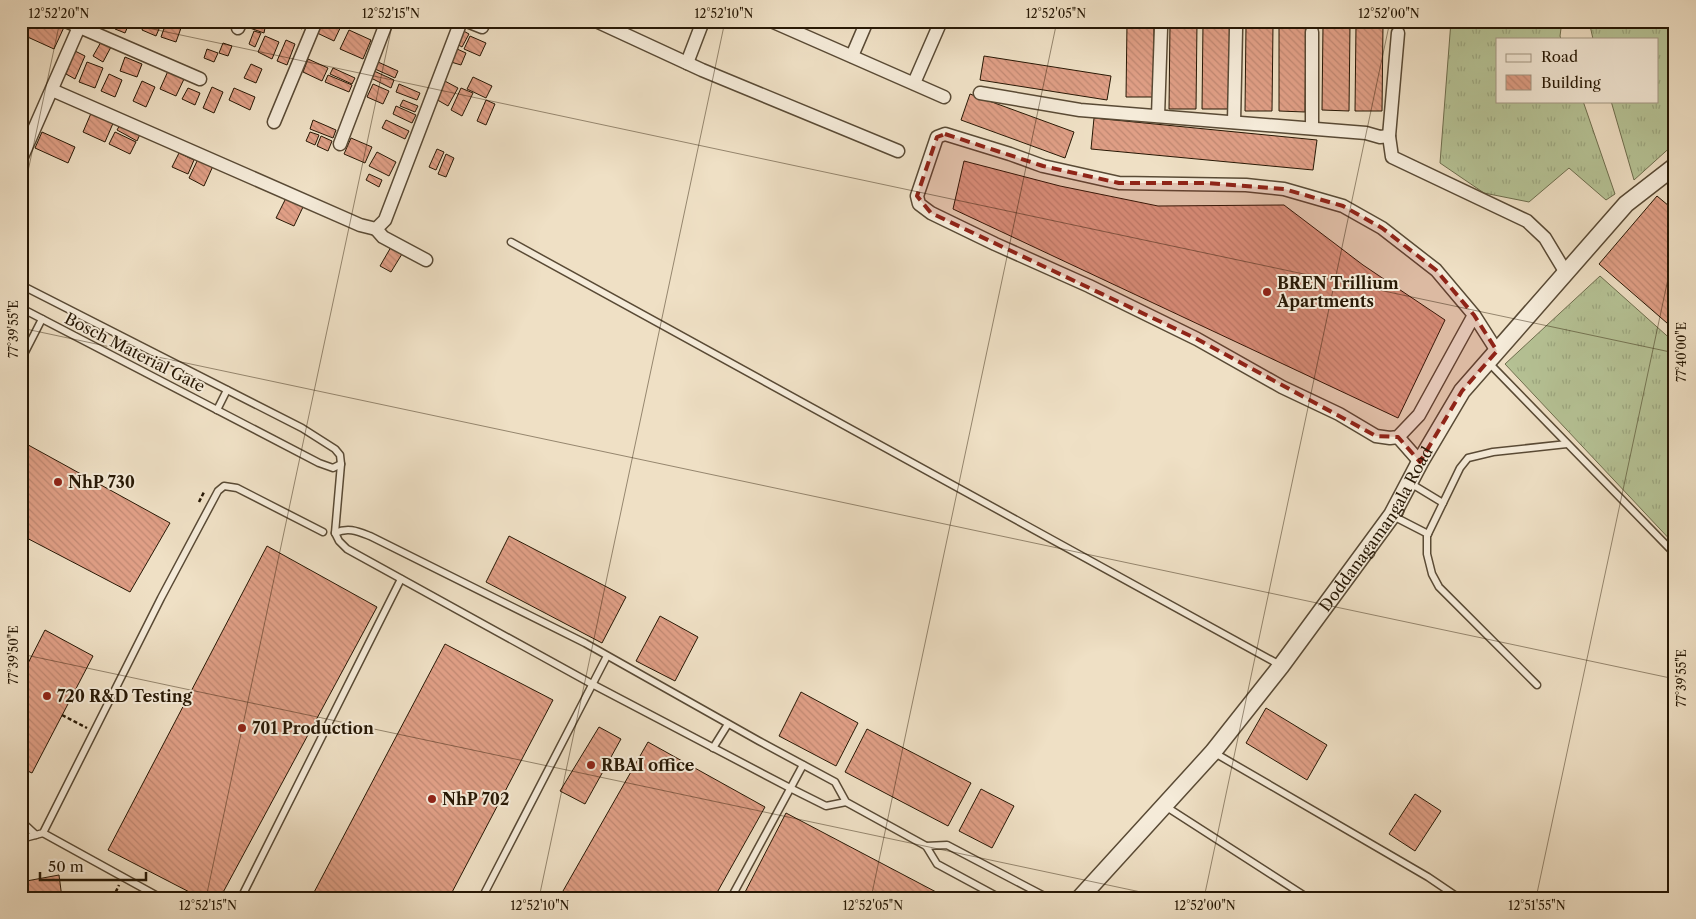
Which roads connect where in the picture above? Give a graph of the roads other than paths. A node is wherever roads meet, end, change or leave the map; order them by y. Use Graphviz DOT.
graph roads {
  1 [pos="66,21"];
  2 [pos="316,21"];
  3 [pos="387,21"];
  4 [pos="461,21"];
  5 [pos="467,21"];
  6 [pos="484,21"];
  7 [pos="596,21"];
  8 [pos="703,21"];
  9 [pos="771,21"];
  10 [pos="867,21"];
  11 [pos="941,21"];
  12 [pos="789,25"];
  13 [pos="79,27"];
  14 [pos="1161,28"];
  15 [pos="1236,29"];
  16 [pos="1312,32"];
  17 [pos="1398,33"];
  18 [pos="852,56"];
  19 [pos="687,63"];
  20 [pos="200,78"];
  21 [pos="914,83"];
  22 [pos="52,90"];
  23 [pos="980,93"];
  24 [pos="944,96"];
  25 [pos="1158,116"];
  26 [pos="274,122"];
  27 [pos="1234,122"];
  28 [pos="1312,128"];
  29 [pos="1390,136"];
  30 [pos="340,144"];
  31 [pos="898,151"];
  32 [pos="21,159"];
  33 [pos="1675,166"];
  34 [pos="376,229"];
  35 [pos="511,242"];
  36 [pos="426,260"];
  37 [pos="1566,273"];
  38 [pos="21,285"];
  39 [pos="21,308"];
  40 [pos="1474,315"];
  41 [pos="42,319"];
  42 [pos="1492,357"];
  43 [pos="21,360"];
  44 [pos="227,390"];
  45 [pos="217,410"];
  46 [pos="1398,437"];
  47 [pos="1567,444"];
  48 [pos="1420,462"];
  49 [pos="340,464"];
  50 [pos="1409,483"];
  51 [pos="1442,503"];
  52 [pos="1392,515"];
  53 [pos="323,532"];
  54 [pos="335,533"];
  55 [pos="1428,534"];
  56 [pos="1675,554"];
  57 [pos="401,579"];
  58 [pos="607,656"];
  59 [pos="1281,666"];
  60 [pos="592,684"];
  61 [pos="1537,685"];
  62 [pos="728,724"];
  63 [pos="713,748"];
  64 [pos="1213,752"];
  65 [pos="803,765"];
  66 [pos="790,788"];
  67 [pos="846,802"];
  68 [pos="1164,805"];
  69 [pos="21,821"];
  70 [pos="40,834"];
  71 [pos="21,839"];
  72 [pos="926,846"];
  73 [pos="161,898"];
  74 [pos="241,898"];
  75 [pos="482,898"];
  76 [pos="731,898"];
  77 [pos="1000,898"];
  78 [pos="1048,898"];
  79 [pos="1080,898"];
  80 [pos="1308,898"];
  81 [pos="1459,898"];
  1 -- 13 [label="street"];
  2 -- 26 [label="street"];
  3 -- 30 [label="street"];
  4 -- 34 [label="street"];
  5 -- 6 [label="street"];
  7 -- 19 [label="street"];
  8 -- 19 [label="street"];
  9 -- 12 [label="street"];
  10 -- 18 [label="street"];
  11 -- 21 [label="street"];
  12 -- 18 [label="street"];
  13 -- 20 [label="street"];
  13 -- 22 [label="street"];
  14 -- 25 [label="street"];
  15 -- 27 [label="street"];
  16 -- 28 [label="street"];
  17 -- 29 [label="street"];
  18 -- 21 [label="street"];
  19 -- 31 [label="street"];
  21 -- 24 [label="street"];
  22 -- 32 [label="street"];
  22 -- 34 [label="street"];
  23 -- 25 [label="street"];
  25 -- 27 [label="street"];
  27 -- 28 [label="street"];
  28 -- 29 [label="street"];
  29 -- 37 [label="street"];
  33 -- 37 [label="street, Doddanagamangala Road"];
  34 -- 36 [label="street"];
  35 -- 59 [label="lane"];
  37 -- 42 [label="street, Doddanagamangala Road"];
  38 -- 44 [label="lane"];
  39 -- 41 [label="lane, Bosch Material Gate"];
  40 -- 42 [label="street"];
  40 -- 46 [label="street"];
  40 -- 46 [label="street"];
  41 -- 43 [label="lane"];
  41 -- 45 [label="lane, Bosch Material Gate"];
  42 -- 47 [label="lane"];
  42 -- 48 [label="street, Doddanagamangala Road"];
  44 -- 45 [label="lane"];
  44 -- 49 [label="lane"];
  45 -- 49 [label="lane, Bosch Material Gate"];
  46 -- 48 [label="street"];
  47 -- 51 [label="lane"];
  47 -- 56 [label="lane"];
  48 -- 50 [label="street, Doddanagamangala Road"];
  49 -- 54 [label="lane"];
  50 -- 51 [label="lane"];
  50 -- 52 [label="street, Doddanagamangala Road"];
  51 -- 55 [label="lane"];
  52 -- 55 [label="lane"];
  52 -- 59 [label="street, Doddanagamangala Road"];
  53 -- 70 [label="lane"];
  54 -- 57 [label="lane"];
  54 -- 58 [label="lane"];
  55 -- 61 [label="lane"];
  57 -- 60 [label="lane"];
  57 -- 74 [label="lane"];
  58 -- 60 [label="lane"];
  58 -- 62 [label="lane"];
  59 -- 64 [label="street, Doddanagamangala Road"];
  60 -- 63 [label="lane"];
  60 -- 75 [label="lane"];
  62 -- 63 [label="lane"];
  62 -- 65 [label="lane"];
  63 -- 66 [label="lane"];
  64 -- 68 [label="street, Doddanagamangala Road"];
  64 -- 81 [label="lane"];
  65 -- 66 [label="lane"];
  65 -- 67 [label="lane"];
  66 -- 67 [label="lane"];
  66 -- 76 [label="lane"];
  67 -- 72 [label="lane"];
  68 -- 79 [label="street, Doddanagamangala Road"];
  68 -- 80 [label="lane"];
  69 -- 70 [label="lane"];
  70 -- 71 [label="lane"];
  70 -- 73 [label="lane"];
  72 -- 77 [label="lane"];
  72 -- 78 [label="lane"];
}
